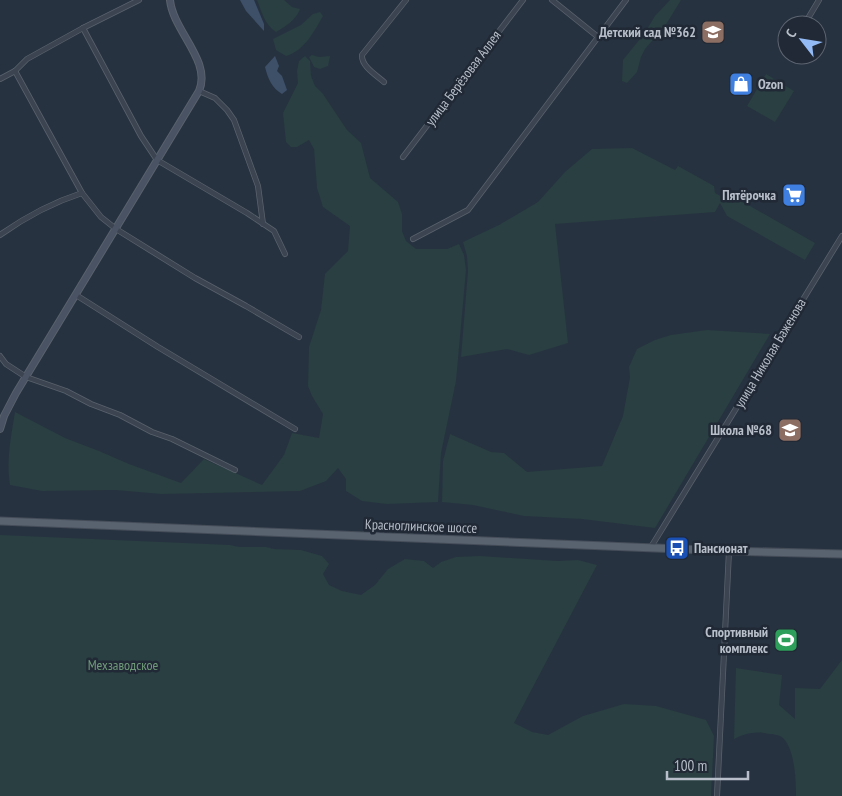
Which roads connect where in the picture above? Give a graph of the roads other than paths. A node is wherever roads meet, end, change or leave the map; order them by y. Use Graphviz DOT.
graph roads {
  1 [pos="139,0"];
  2 [pos="170,0"];
  3 [pos="406,0"];
  4 [pos="523,0"];
  5 [pos="552,0"];
  6 [pos="626,0"];
  7 [pos="819,0"];
  8 [pos="810,15"];
  9 [pos="83,28"];
  10 [pos="598,37"];
  11 [pos="15,71"];
  12 [pos="0,79"];
  13 [pos="384,82"];
  14 [pos="199,91"];
  15 [pos="403,157"];
  16 [pos="157,160"];
  17 [pos="82,193"];
  18 [pos="263,224"];
  19 [pos="116,229"];
  20 [pos="0,235"];
  21 [pos="842,236"];
  22 [pos="413,239"];
  23 [pos="285,254"];
  24 [pos="76,295"];
  25 [pos="299,337"];
  26 [pos="0,356"];
  27 [pos="26,377"];
  28 [pos="0,429"];
  29 [pos="295,429"];
  30 [pos="235,470"];
  31 [pos="0,521"];
  32 [pos="651,547"];
  33 [pos="729,551"];
  34 [pos="842,554"];
  35 [pos="717,796"];
  1 -- 9 [label="street"];
  2 -- 14 [label="street"];
  3 -- 13 [label="street"];
  4 -- 15 [label="street, улица Берёзовая Аллея"];
  5 -- 10 [label="street"];
  6 -- 10 [label="street"];
  7 -- 8 [label="street"];
  9 -- 11 [label="street"];
  9 -- 16 [label="street"];
  10 -- 22 [label="street"];
  11 -- 12 [label="street"];
  11 -- 17 [label="street"];
  14 -- 16 [label="street"];
  14 -- 18 [label="street"];
  16 -- 18 [label="street"];
  16 -- 19 [label="street"];
  17 -- 19 [label="street"];
  17 -- 20 [label="street"];
  18 -- 23 [label="street"];
  19 -- 24 [label="street"];
  19 -- 25 [label="street"];
  21 -- 32 [label="street, улица Николая Баженова"];
  24 -- 27 [label="street"];
  24 -- 29 [label="street"];
  26 -- 27 [label="street"];
  27 -- 28 [label="street"];
  27 -- 30 [label="street"];
  31 -- 32 [label="main road, Красноглинское шоссе"];
  32 -- 33 [label="main road, Красноглинское шоссе"];
  33 -- 34 [label="main road, Красноглинское шоссе"];
  33 -- 35 [label="street"];
}
